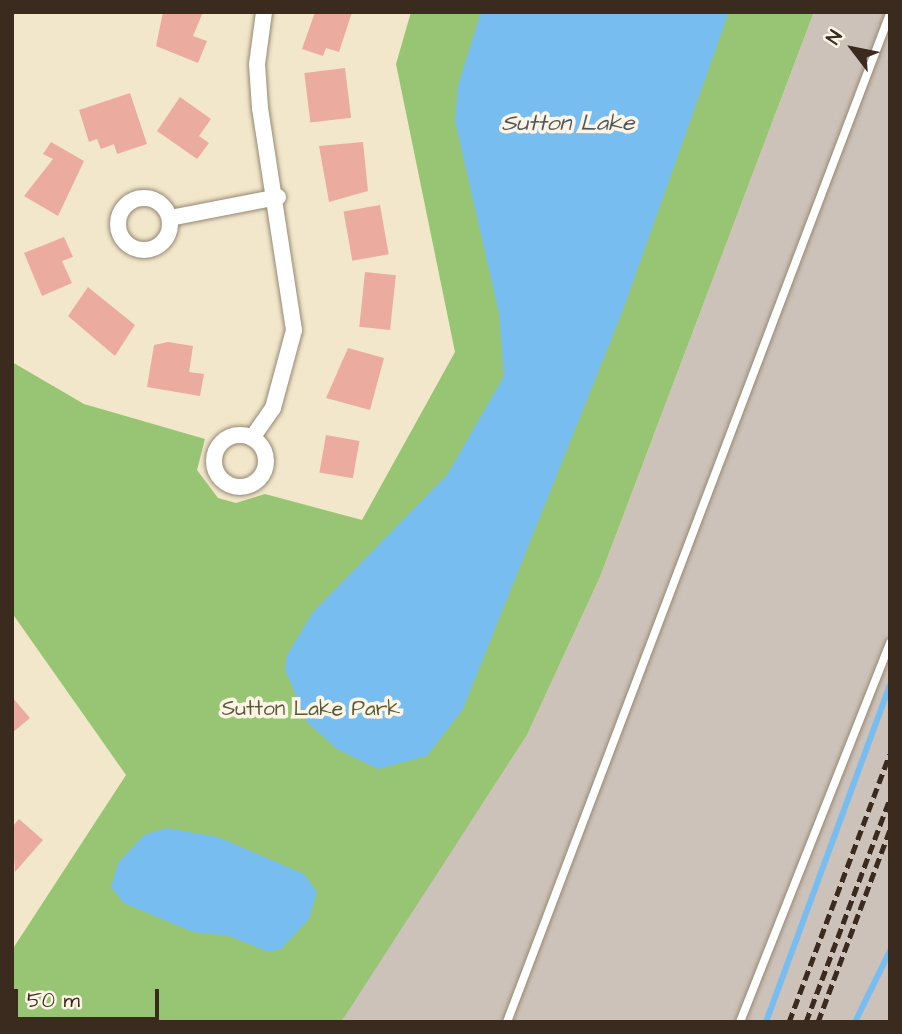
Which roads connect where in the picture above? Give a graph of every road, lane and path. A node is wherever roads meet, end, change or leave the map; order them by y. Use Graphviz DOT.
graph roads {
  1 [pos="264,12"];
  2 [pos="890,14"];
  3 [pos="278,197"];
  4 [pos="170,218"];
  5 [pos="252,438"];
  6 [pos="890,643"];
  7 [pos="507,1022"];
  8 [pos="740,1022"];
  1 -- 3 [label="street"];
  2 -- 7 [label="lane"];
  3 -- 4 [label="street"];
  3 -- 5 [label="street"];
  6 -- 8 [label="lane"];
}
